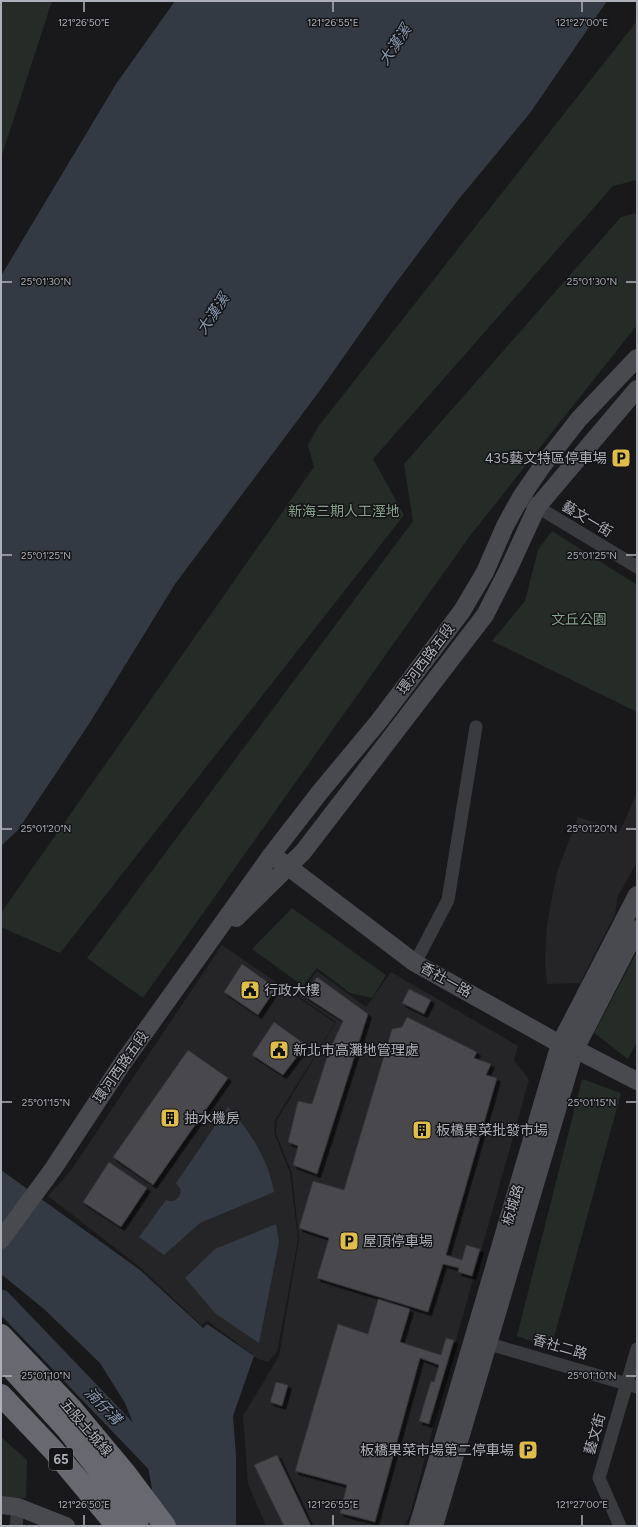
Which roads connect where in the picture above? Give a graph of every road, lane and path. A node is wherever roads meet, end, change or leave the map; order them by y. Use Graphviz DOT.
graph roads {
  1 [pos="637,358"];
  2 [pos="637,390"];
  3 [pos="521,497"];
  4 [pos="537,507"];
  5 [pos="637,568"];
  6 [pos="476,727"];
  7 [pos="272,854"];
  8 [pos="288,867"];
  9 [pos="637,895"];
  10 [pos="637,929"];
  11 [pos="202,953"];
  12 [pos="415,963"];
  13 [pos="568,1047"];
  14 [pos="637,1081"];
  15 [pos="1,1240"];
  16 [pos="1,1335"];
  17 [pos="480,1341"];
  18 [pos="637,1349"];
  19 [pos="1,1357"];
  20 [pos="1,1378"];
  21 [pos="632,1385"];
  22 [pos="1,1395"];
  23 [pos="10,1506"];
  24 [pos="123,1519"];
  25 [pos="16,1526"];
  26 [pos="66,1526"];
  27 [pos="165,1526"];
  28 [pos="418,1526"];
  29 [pos="434,1526"];
  30 [pos="620,1526"];
  1 -- 3 [label="street, 環河西路五段"];
  2 -- 4 [label="street, 環河西路五段"];
  3 -- 4 [label="street, 藝文一街"];
  3 -- 7 [label="street, 環河西路五段"];
  4 -- 5 [label="street, 藝文一街"];
  4 -- 8 [label="street, 環河西路五段"];
  6 -- 12 [label="street"];
  7 -- 8 [label="street, 香社一路"];
  7 -- 11 [label="street, 環河西路五段"];
  8 -- 11 [label="street, 環河西路五段"];
  8 -- 12 [label="street, 香社一路"];
  9 -- 13 [label="street, 板城路"];
  10 -- 13 [label="street, 板城路"];
  11 -- 15 [label="street, 環河西路五段"];
  12 -- 13 [label="street, 香社一路"];
  13 -- 14 [label="street, 香社一路"];
  13 -- 17 [label="street, 板城路"];
  16 -- 27 [label="highway, 五股土城線"];
  17 -- 21 [label="street, 香社二路"];
  17 -- 28 [label="street, 板城路"];
  17 -- 29 [label="street, 板城路"];
  18 -- 21 [label="street, 藝文街"];
  19 -- 24 [label="highway"];
  20 -- 24 [label="highway"];
  21 -- 30 [label="street, 藝文街"];
  22 -- 24 [label="highway, 65"];
  23 -- 25 [label="street"];
  23 -- 26 [label="street"];
}
